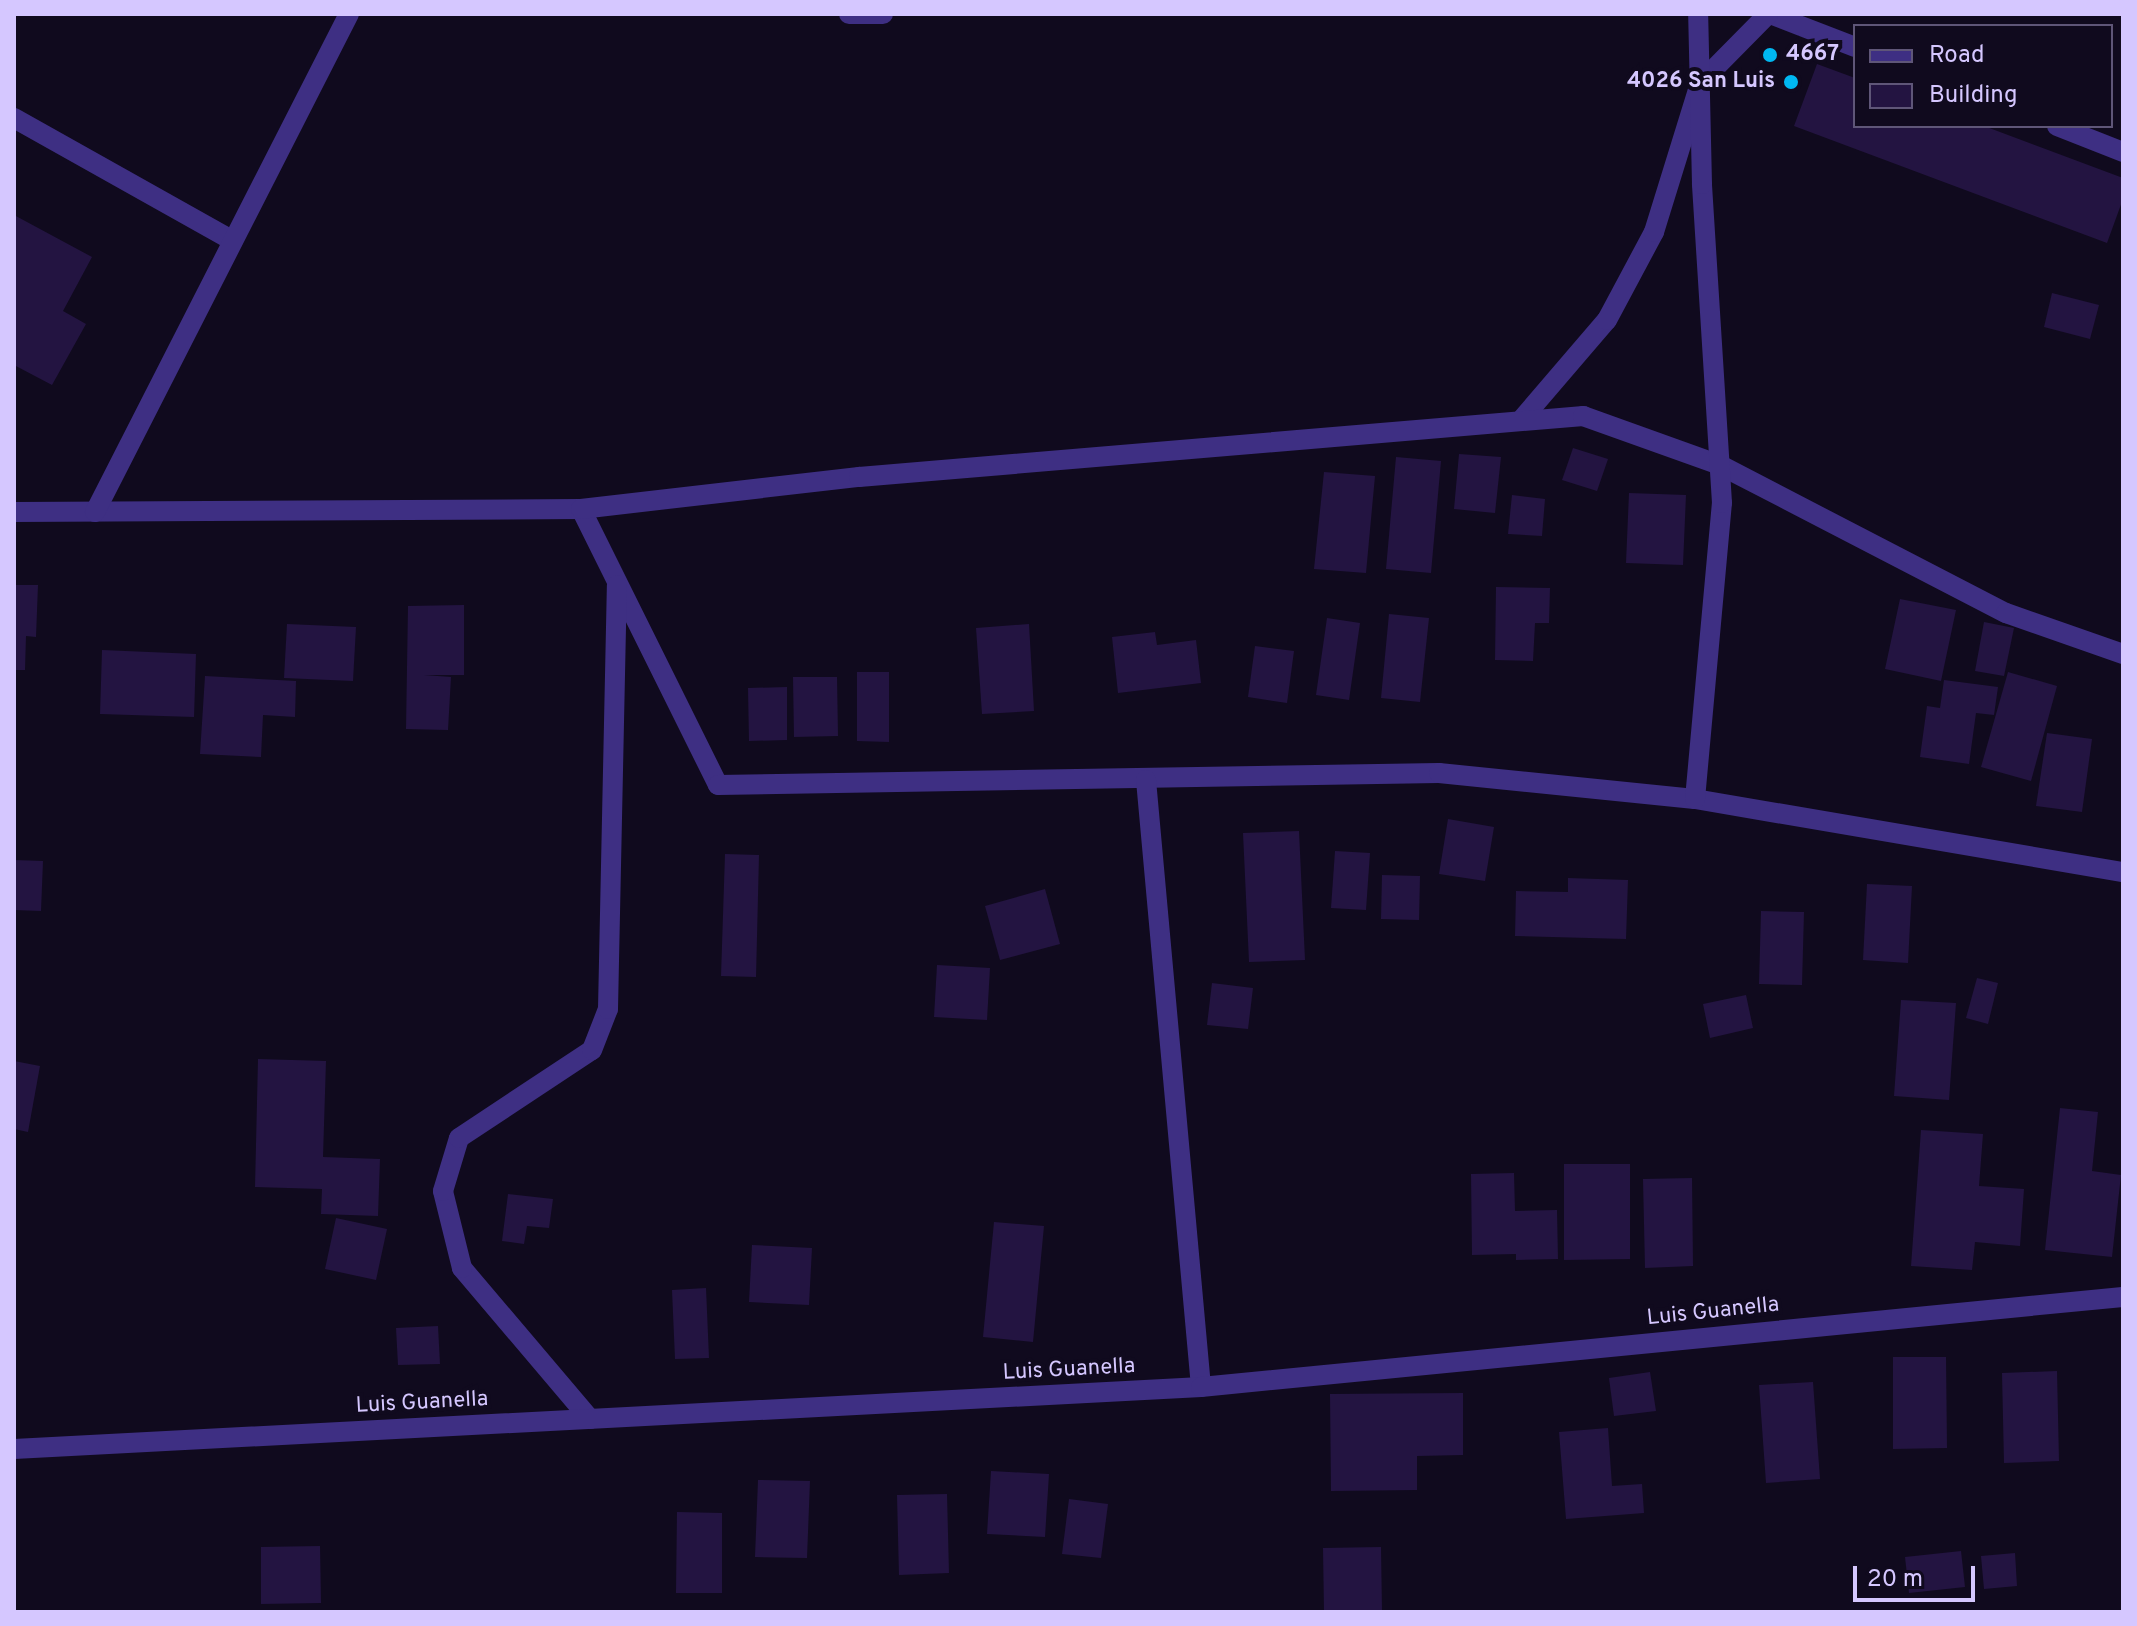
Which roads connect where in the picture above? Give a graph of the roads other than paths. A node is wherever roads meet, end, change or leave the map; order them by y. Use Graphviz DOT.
graph roads {
  1 [pos="349,14"];
  2 [pos="849,14"];
  3 [pos="883,14"];
  4 [pos="1698,14"];
  5 [pos="1769,14"];
  6 [pos="1853,46"];
  7 [pos="1700,83"];
  8 [pos="14,118"];
  9 [pos="2062,128"];
  10 [pos="2123,152"];
  11 [pos="233,241"];
  12 [pos="1522,419"];
  13 [pos="1720,465"];
  14 [pos="581,509"];
  15 [pos="14,512"];
  16 [pos="95,512"];
  17 [pos="617,581"];
  18 [pos="2123,654"];
  19 [pos="1146,780"];
  20 [pos="1695,799"];
  21 [pos="2123,872"];
  22 [pos="2123,1297"];
  23 [pos="1201,1387"];
  24 [pos="590,1419"];
  25 [pos="14,1449"];
  1 -- 11 [label="street"];
  2 -- 3 [label="street"];
  4 -- 7 [label="street"];
  5 -- 6 [label="street"];
  5 -- 7 [label="street"];
  7 -- 12 [label="street"];
  7 -- 13 [label="street"];
  8 -- 11 [label="street"];
  9 -- 10 [label="street"];
  11 -- 16 [label="street"];
  12 -- 13 [label="street"];
  12 -- 14 [label="street"];
  13 -- 18 [label="street"];
  13 -- 20 [label="street"];
  14 -- 16 [label="street"];
  14 -- 17 [label="street"];
  15 -- 16 [label="street"];
  17 -- 19 [label="street"];
  17 -- 24 [label="street"];
  19 -- 20 [label="street"];
  19 -- 23 [label="street"];
  20 -- 21 [label="street"];
  22 -- 23 [label="street, Luis Guanella"];
  23 -- 24 [label="street, Luis Guanella"];
  24 -- 25 [label="street, Luis Guanella"];
}
